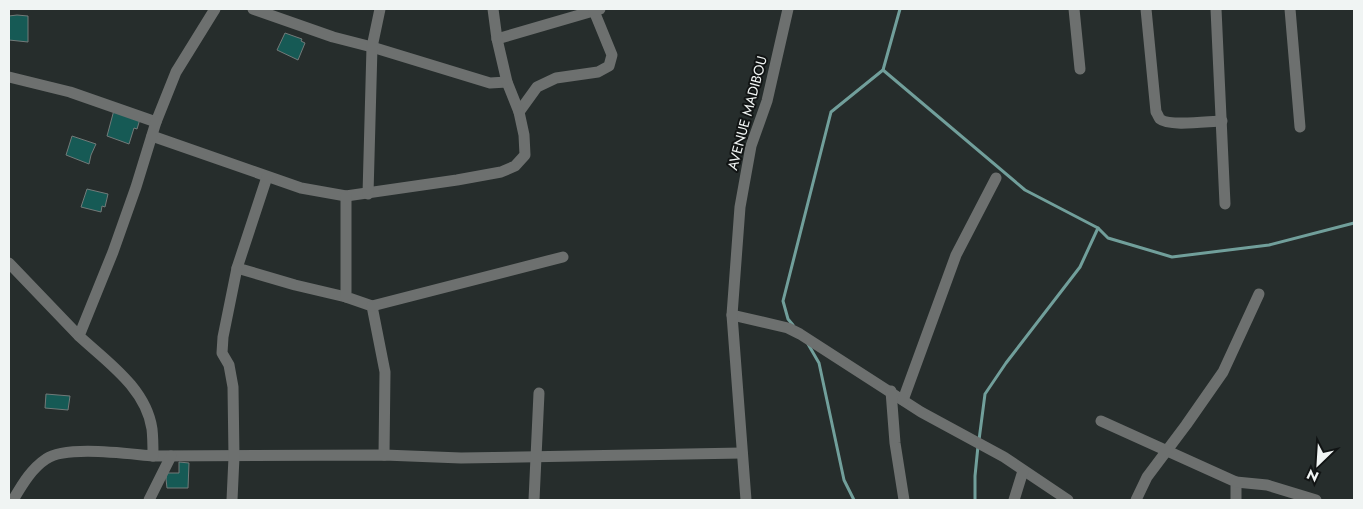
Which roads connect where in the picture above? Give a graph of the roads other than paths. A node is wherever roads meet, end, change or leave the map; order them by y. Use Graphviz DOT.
graph roads {
  1 [pos="215,9"];
  2 [pos="253,9"];
  3 [pos="380,9"];
  4 [pos="493,9"];
  5 [pos="788,9"];
  6 [pos="1074,9"];
  7 [pos="1146,9"];
  8 [pos="1216,9"];
  9 [pos="1290,9"];
  10 [pos="597,10"];
  11 [pos="496,39"];
  12 [pos="372,47"];
  13 [pos="1080,69"];
  14 [pos="9,77"];
  15 [pos="507,82"];
  16 [pos="519,112"];
  17 [pos="1222,121"];
  18 [pos="156,122"];
  19 [pos="1300,127"];
  20 [pos="152,136"];
  21 [pos="267,177"];
  22 [pos="996,178"];
  23 [pos="368,194"];
  24 [pos="346,196"];
  25 [pos="1225,204"];
  26 [pos="562,257"];
  27 [pos="9,263"];
  28 [pos="237,268"];
  29 [pos="1259,294"];
  30 [pos="346,297"];
  31 [pos="372,306"];
  32 [pos="732,315"];
  33 [pos="79,336"];
  34 [pos="891,391"];
  35 [pos="539,393"];
  36 [pos="903,400"];
  37 [pos="1101,421"];
  38 [pos="1166,451"];
  39 [pos="742,453"];
  40 [pos="384,455"];
  41 [pos="153,456"];
  42 [pos="171,456"];
  43 [pos="537,456"];
  44 [pos="234,457"];
  45 [pos="1023,470"];
  46 [pos="1236,482"];
  47 [pos="13,500"];
  48 [pos="148,500"];
  49 [pos="232,500"];
  50 [pos="534,500"];
  51 [pos="746,500"];
  52 [pos="904,500"];
  53 [pos="1014,500"];
  54 [pos="1068,500"];
  55 [pos="1136,500"];
  56 [pos="1236,500"];
  57 [pos="1316,500"];
  1 -- 18 [label="street"];
  2 -- 12 [label="street"];
  3 -- 12 [label="street"];
  4 -- 11 [label="street"];
  5 -- 32 [label="street, AVENUE MADIBOU"];
  6 -- 13 [label="street"];
  7 -- 17 [label="street"];
  8 -- 17 [label="street"];
  9 -- 19 [label="street"];
  10 -- 11 [label="street"];
  10 -- 16 [label="street"];
  11 -- 15 [label="street"];
  12 -- 15 [label="street"];
  12 -- 23 [label="street"];
  14 -- 18 [label="street"];
  15 -- 16 [label="street"];
  16 -- 23 [label="street"];
  17 -- 25 [label="street"];
  18 -- 20 [label="street"];
  20 -- 21 [label="street"];
  20 -- 33 [label="street"];
  21 -- 24 [label="street"];
  21 -- 28 [label="street"];
  22 -- 36 [label="street"];
  23 -- 24 [label="street"];
  24 -- 30 [label="street"];
  26 -- 31 [label="street"];
  27 -- 33 [label="street"];
  28 -- 30 [label="street"];
  28 -- 44 [label="street"];
  29 -- 38 [label="street"];
  30 -- 31 [label="street"];
  31 -- 40 [label="street"];
  32 -- 34 [label="street"];
  32 -- 39 [label="street, AVENUE MADIBOU"];
  33 -- 41 [label="street"];
  34 -- 36 [label="street"];
  34 -- 52 [label="street"];
  35 -- 43 [label="street"];
  36 -- 45 [label="street"];
  37 -- 38 [label="street"];
  38 -- 46 [label="street"];
  38 -- 55 [label="street"];
  39 -- 43 [label="street"];
  39 -- 51 [label="street, AVENUE MADIBOU"];
  40 -- 43 [label="street"];
  40 -- 44 [label="street"];
  41 -- 42 [label="street"];
  41 -- 47 [label="street"];
  42 -- 44 [label="street"];
  42 -- 48 [label="street"];
  43 -- 50 [label="street"];
  44 -- 49 [label="street"];
  45 -- 53 [label="street"];
  45 -- 54 [label="street"];
  46 -- 56 [label="street"];
  46 -- 57 [label="street"];
}
